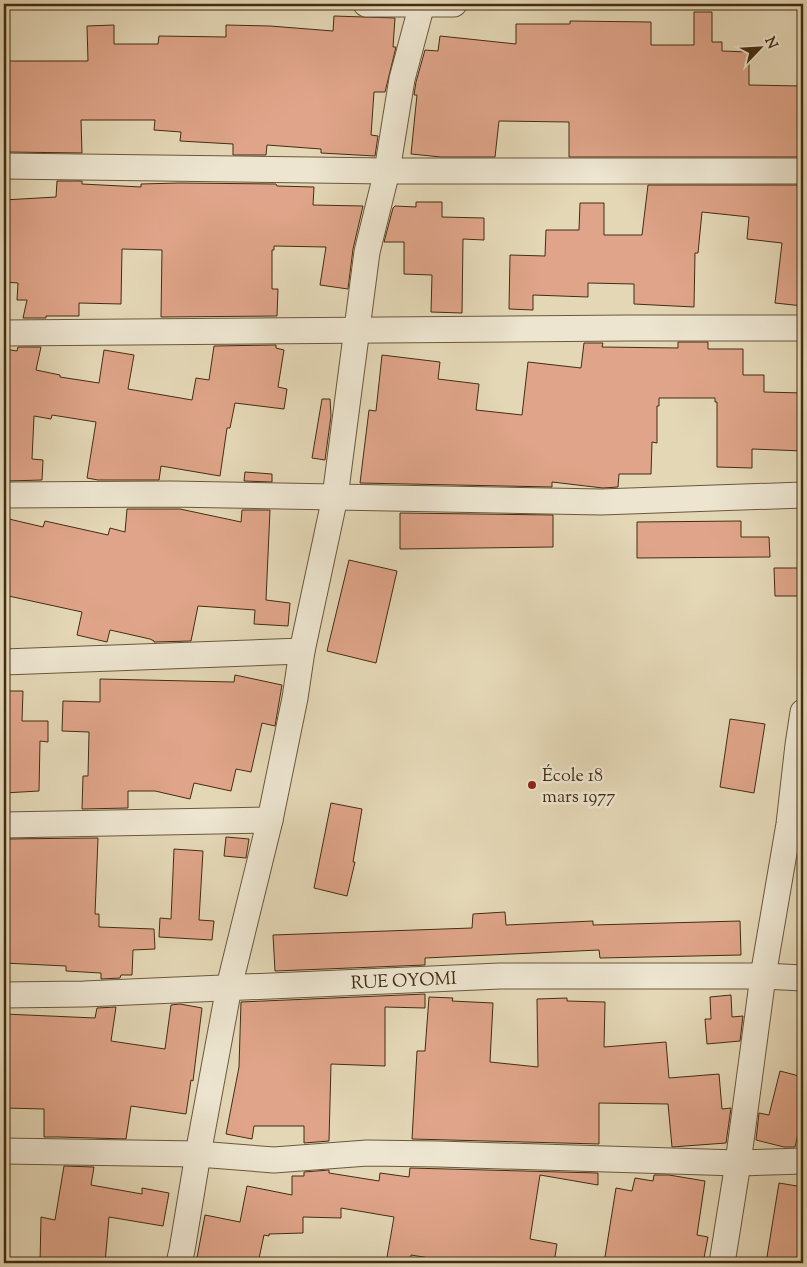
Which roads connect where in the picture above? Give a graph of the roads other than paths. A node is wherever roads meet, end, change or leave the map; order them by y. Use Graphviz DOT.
graph roads {
  1 [pos="366,4"];
  2 [pos="422,4"];
  3 [pos="454,4"];
  4 [pos="4,166"];
  5 [pos="387,171"];
  6 [pos="803,171"];
  7 [pos="803,328"];
  8 [pos="356,331"];
  9 [pos="4,333"];
  10 [pos="4,495"];
  11 [pos="803,495"];
  12 [pos="336,497"];
  13 [pos="302,651"];
  14 [pos="4,662"];
  15 [pos="803,712"];
  16 [pos="270,820"];
  17 [pos="796,824"];
  18 [pos="4,825"];
  19 [pos="763,976"];
  20 [pos="803,978"];
  21 [pos="229,987"];
  22 [pos="4,995"];
  23 [pos="4,1151"];
  24 [pos="198,1154"];
  25 [pos="803,1161"];
  26 [pos="738,1163"];
  27 [pos="179,1263"];
  28 [pos="722,1263"];
  1 -- 2 [label="street"];
  2 -- 3 [label="street"];
  2 -- 5 [label="street"];
  4 -- 5 [label="street"];
  5 -- 6 [label="street"];
  5 -- 8 [label="street"];
  7 -- 8 [label="street"];
  8 -- 9 [label="street"];
  8 -- 12 [label="street"];
  10 -- 12 [label="street"];
  11 -- 12 [label="street"];
  12 -- 13 [label="street"];
  13 -- 14 [label="street"];
  13 -- 16 [label="street"];
  15 -- 17 [label="street"];
  16 -- 18 [label="street"];
  16 -- 21 [label="street"];
  17 -- 19 [label="street"];
  19 -- 20 [label="street, RUE OYOMI"];
  19 -- 21 [label="street, RUE OYOMI"];
  19 -- 26 [label="street"];
  21 -- 22 [label="street, RUE OYOMI"];
  21 -- 24 [label="street"];
  23 -- 24 [label="street"];
  24 -- 26 [label="street"];
  24 -- 27 [label="street"];
  25 -- 26 [label="street"];
  26 -- 28 [label="street"];
}
